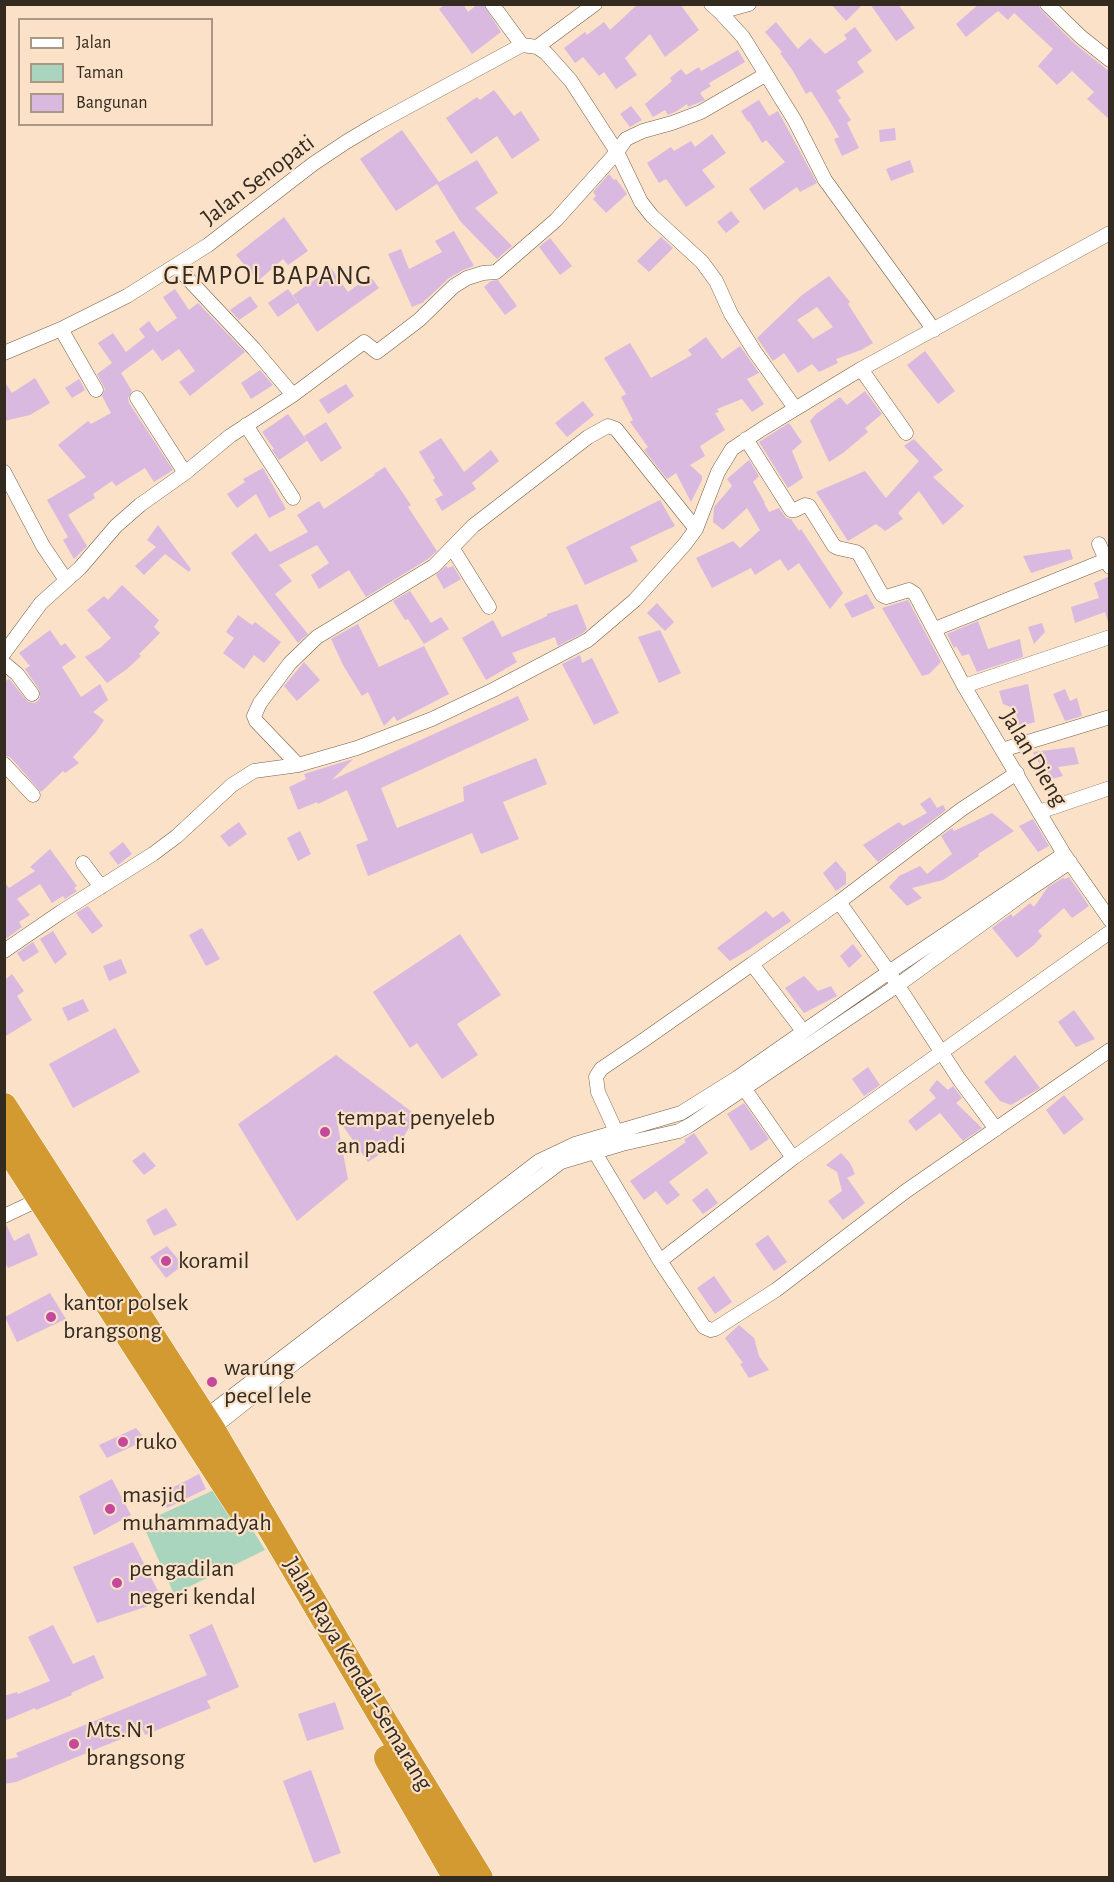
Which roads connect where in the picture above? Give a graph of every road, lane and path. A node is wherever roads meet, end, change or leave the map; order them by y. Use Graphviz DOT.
graph roads {
  1 [pos="492,4"];
  2 [pos="595,4"];
  3 [pos="749,4"];
  4 [pos="1047,4"];
  5 [pos="716,8"];
  6 [pos="522,45"];
  7 [pos="537,47"];
  8 [pos="1110,60"];
  9 [pos="765,75"];
  10 [pos="617,152"];
  11 [pos="1110,233"];
  12 [pos="176,266"];
  13 [pos="61,328"];
  14 [pos="934,330"];
  15 [pos="4,353"];
  16 [pos="861,369"];
  17 [pos="96,390"];
  18 [pos="293,395"];
  19 [pos="137,398"];
  20 [pos="795,408"];
  21 [pos="246,425"];
  22 [pos="906,433"];
  23 [pos="746,439"];
  24 [pos="4,472"];
  25 [pos="185,473"];
  26 [pos="293,498"];
  27 [pos="696,529"];
  28 [pos="1099,544"];
  29 [pos="453,549"];
  30 [pos="1108,564"];
  31 [pos="66,580"];
  32 [pos="489,607"];
  33 [pos="935,629"];
  34 [pos="1110,637"];
  35 [pos="4,653"];
  36 [pos="4,663"];
  37 [pos="964,686"];
  38 [pos="32,694"];
  39 [pos="1109,719"];
  40 [pos="1002,750"];
  41 [pos="4,764"];
  42 [pos="298,765"];
  43 [pos="1017,773"];
  44 [pos="1110,788"];
  45 [pos="33,795"];
  46 [pos="1039,812"];
  47 [pos="1067,858"];
  48 [pos="83,863"];
  49 [pos="101,887"];
  50 [pos="839,902"];
  51 [pos="1110,920"];
  52 [pos="1110,933"];
  53 [pos="4,951"];
  54 [pos="752,964"];
  55 [pos="889,972"];
  56 [pos="897,984"];
  57 [pos="803,1031"];
  58 [pos="1110,1050"];
  59 [pos="943,1052"];
  60 [pos="741,1083"];
  61 [pos="4,1106"];
  62 [pos="681,1113"];
  63 [pos="690,1125"];
  64 [pos="996,1129"];
  65 [pos="619,1138"];
  66 [pos="4,1143"];
  67 [pos="592,1146"];
  68 [pos="793,1158"];
  69 [pos="40,1199"];
  70 [pos="4,1216"];
  71 [pos="660,1261"];
  72 [pos="208,1423"];
  73 [pos="456,1878"];
  74 [pos="480,1878"];
  1 -- 6 [label="street"];
  2 -- 7 [label="street"];
  3 -- 5 [label="street"];
  4 -- 8 [label="street"];
  5 -- 9 [label="street"];
  6 -- 7 [label="street"];
  6 -- 12 [label="street, Jalan Senopati"];
  7 -- 10 [label="street"];
  9 -- 10 [label="street"];
  9 -- 14 [label="street"];
  10 -- 18 [label="street"];
  10 -- 20 [label="street"];
  11 -- 14 [label="street"];
  12 -- 13 [label="street, Jalan Senopati"];
  12 -- 18 [label="street"];
  13 -- 15 [label="street, Jalan Senopati"];
  13 -- 17 [label="street"];
  14 -- 16 [label="street"];
  16 -- 20 [label="street"];
  16 -- 22 [label="street"];
  18 -- 21 [label="street"];
  19 -- 25 [label="street"];
  20 -- 23 [label="street"];
  21 -- 25 [label="street"];
  21 -- 26 [label="street"];
  23 -- 27 [label="street"];
  23 -- 33 [label="street"];
  24 -- 31 [label="street"];
  25 -- 31 [label="street"];
  27 -- 29 [label="street"];
  27 -- 42 [label="street"];
  28 -- 30 [label="street"];
  29 -- 32 [label="street"];
  29 -- 42 [label="street"];
  30 -- 33 [label="street"];
  31 -- 35 [label="street"];
  33 -- 37 [label="street, Jalan Dieng"];
  34 -- 37 [label="street"];
  36 -- 38 [label="street"];
  37 -- 40 [label="street, Jalan Dieng"];
  39 -- 40 [label="street"];
  40 -- 43 [label="street, Jalan Dieng"];
  41 -- 45 [label="street"];
  42 -- 49 [label="street"];
  43 -- 46 [label="street, Jalan Dieng"];
  43 -- 50 [label="street"];
  44 -- 46 [label="street"];
  46 -- 47 [label="street, Jalan Dieng"];
  47 -- 51 [label="street, Jalan Dieng"];
  47 -- 55 [label="street"];
  47 -- 56 [label="street"];
  48 -- 49 [label="street"];
  49 -- 53 [label="street"];
  50 -- 54 [label="street"];
  50 -- 55 [label="street"];
  52 -- 59 [label="street"];
  54 -- 57 [label="street"];
  54 -- 65 [label="street"];
  55 -- 56 [label="street"];
  55 -- 57 [label="street"];
  56 -- 59 [label="street"];
  56 -- 60 [label="street"];
  57 -- 60 [label="street"];
  58 -- 64 [label="street"];
  59 -- 64 [label="street"];
  59 -- 68 [label="street"];
  60 -- 62 [label="street"];
  60 -- 63 [label="street"];
  60 -- 68 [label="street"];
  61 -- 72 [label="highway, Jalan Raya Kendal-Semarang"];
  62 -- 63 [label="street"];
  62 -- 65 [label="street"];
  63 -- 65 [label="street"];
  64 -- 71 [label="street"];
  65 -- 67 [label="street"];
  66 -- 69 [label="highway, Jalan Raya Kendal-Semarang"];
  67 -- 71 [label="street"];
  67 -- 72 [label="street"];
  68 -- 71 [label="street"];
  69 -- 70 [label="street"];
  69 -- 73 [label="highway, Jalan Raya Kendal-Semarang"];
  72 -- 74 [label="highway, Jalan Raya Kendal-Semarang"];
}
